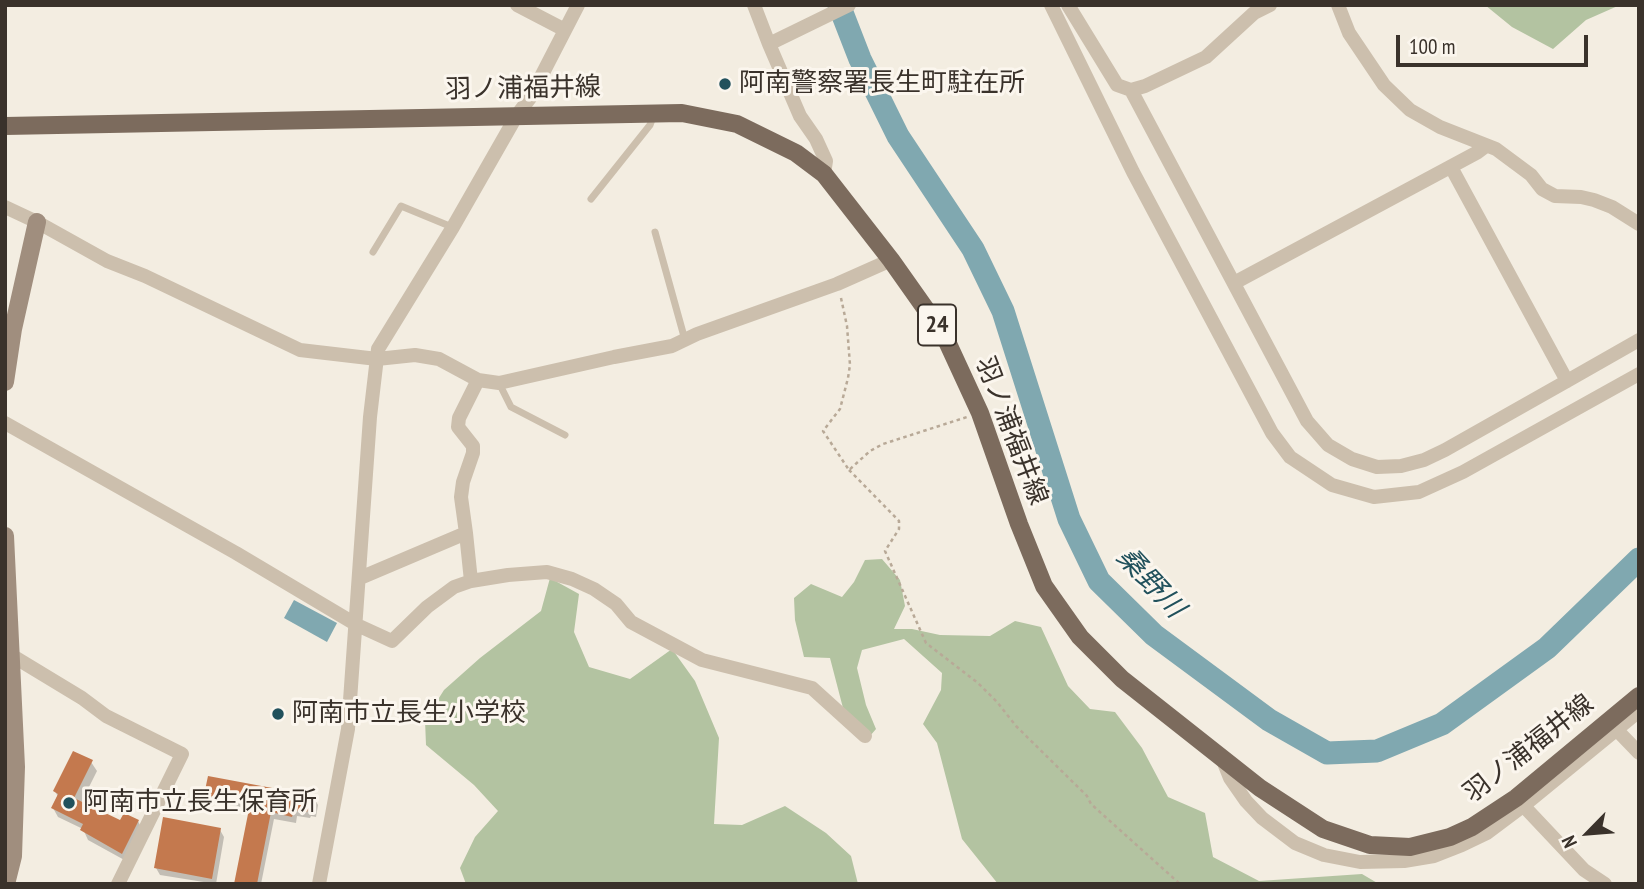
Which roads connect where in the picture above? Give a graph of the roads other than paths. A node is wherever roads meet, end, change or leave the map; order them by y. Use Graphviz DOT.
graph roads {
  1 [pos="517,5"];
  2 [pos="578,5"];
  3 [pos="754,5"];
  4 [pos="849,5"];
  5 [pos="1051,5"];
  6 [pos="1068,5"];
  7 [pos="1270,5"];
  8 [pos="1338,5"];
  9 [pos="565,30"];
  10 [pos="773,41"];
  11 [pos="1131,90"];
  12 [pos="654,114"];
  13 [pos="517,116"];
  14 [pos="5,126"];
  15 [pos="1486,146"];
  16 [pos="1451,167"];
  17 [pos="824,174"];
  18 [pos="591,199"];
  19 [pos="5,207"];
  20 [pos="37,222"];
  21 [pos="1639,224"];
  22 [pos="453,227"];
  23 [pos="655,232"];
  24 [pos="373,253"];
  25 [pos="891,260"];
  26 [pos="1234,283"];
  27 [pos="1639,340"];
  28 [pos="685,341"];
  29 [pos="377,359"];
  30 [pos="1639,374"];
  31 [pos="478,380"];
  32 [pos="5,382"];
  33 [pos="1567,382"];
  34 [pos="499,383"];
  35 [pos="5,423"];
  36 [pos="565,435"];
  37 [pos="466,533"];
  38 [pos="5,536"];
  39 [pos="360,578"];
  40 [pos="471,581"];
  41 [pos="357,625"];
  42 [pos="11,655"];
  43 [pos="1639,696"];
  44 [pos="1639,711"];
  45 [pos="1612,725"];
  46 [pos="865,736"];
  47 [pos="1639,753"];
  48 [pos="1222,758"];
  49 [pos="1520,802"];
  50 [pos="6,884"];
  51 [pos="118,884"];
  52 [pos="320,884"];
  53 [pos="1605,884"];
  1 -- 9 [label="street"];
  2 -- 9 [label="street"];
  3 -- 10 [label="street"];
  4 -- 10 [label="street"];
  5 -- 30 [label="street"];
  6 -- 11 [label="street"];
  7 -- 11 [label="street"];
  8 -- 15 [label="street"];
  9 -- 13 [label="street"];
  10 -- 17 [label="street"];
  11 -- 26 [label="street"];
  12 -- 13 [label="main road, 羽ノ浦福井線 / 24"];
  12 -- 17 [label="main road, 羽ノ浦福井線 / 24"];
  12 -- 18 [label="lane"];
  13 -- 14 [label="main road, 羽ノ浦福井線 / 24"];
  13 -- 22 [label="street"];
  15 -- 16 [label="street"];
  15 -- 21 [label="street"];
  16 -- 26 [label="street"];
  16 -- 33 [label="street"];
  17 -- 25 [label="main road, 羽ノ浦福井線 / 24"];
  19 -- 20 [label="street"];
  20 -- 29 [label="street"];
  20 -- 32 [label="street"];
  22 -- 24 [label="lane"];
  22 -- 29 [label="street"];
  23 -- 28 [label="lane"];
  25 -- 28 [label="street"];
  25 -- 48 [label="main road, 羽ノ浦福井線 / 24"];
  26 -- 33 [label="street"];
  27 -- 33 [label="street"];
  28 -- 34 [label="street"];
  29 -- 31 [label="street"];
  29 -- 39 [label="street"];
  31 -- 34 [label="street"];
  31 -- 37 [label="street"];
  34 -- 36 [label="lane"];
  35 -- 41 [label="street"];
  37 -- 39 [label="street"];
  37 -- 40 [label="street"];
  38 -- 42 [label="street"];
  39 -- 41 [label="street"];
  40 -- 41 [label="street"];
  40 -- 46 [label="street"];
  41 -- 52 [label="street"];
  42 -- 50 [label="street"];
  42 -- 51 [label="street"];
  43 -- 45 [label="main road, 羽ノ浦福井線 / 24"];
  44 -- 45 [label="street"];
  45 -- 47 [label="street"];
  45 -- 49 [label="main road, 羽ノ浦福井線 / 24"];
  48 -- 49 [label="main road, 羽ノ浦福井線 / 24"];
  48 -- 49 [label="street"];
  49 -- 53 [label="street"];
}
